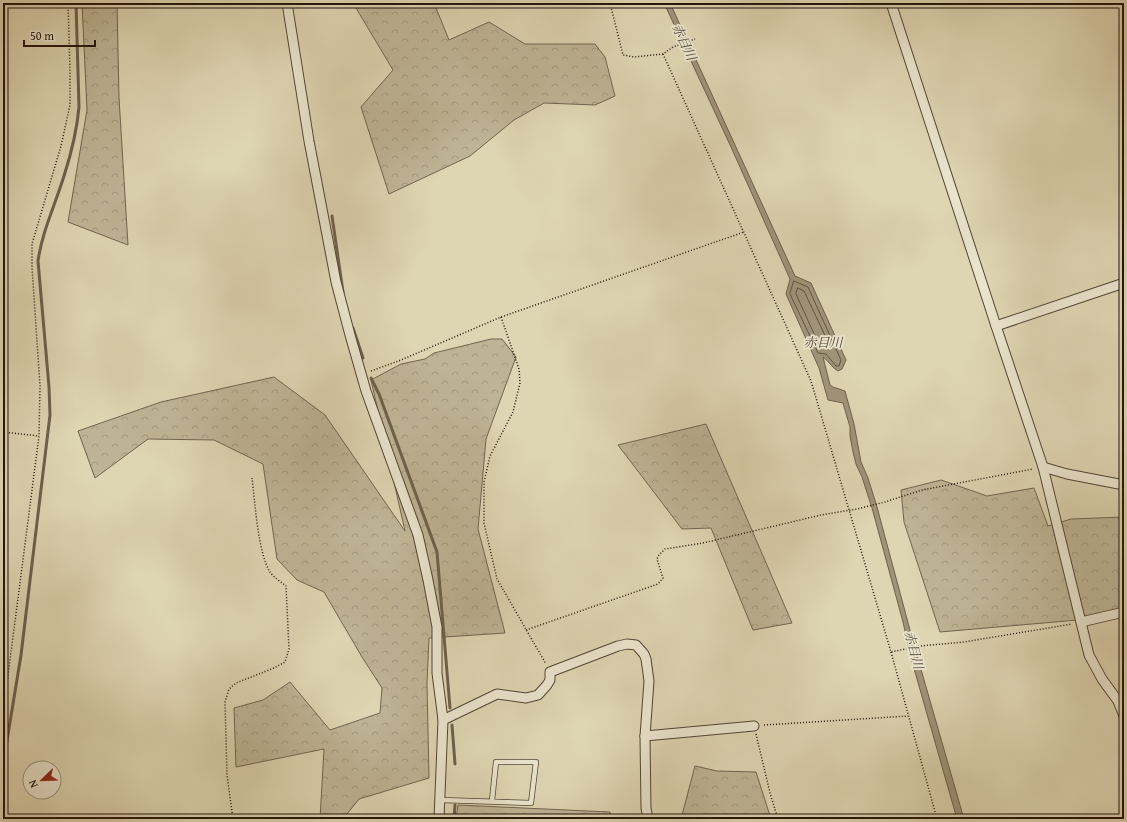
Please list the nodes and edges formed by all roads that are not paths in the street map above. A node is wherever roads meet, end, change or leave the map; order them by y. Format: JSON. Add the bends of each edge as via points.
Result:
{"nodes":[{"id":1,"x":287,"y":3,"type":"edge"},
{"id":2,"x":891,"y":3,"type":"edge"},
{"id":3,"x":1124,"y":283,"type":"edge"},
{"id":4,"x":996,"y":326,"type":"junction"},
{"id":5,"x":1043,"y":467,"type":"junction"},
{"id":6,"x":1124,"y":485,"type":"edge"},
{"id":7,"x":1124,"y":612,"type":"edge"},
{"id":8,"x":1081,"y":622,"type":"junction"},
{"id":9,"x":1124,"y":716,"type":"edge"},
{"id":10,"x":444,"y":720,"type":"junction"},
{"id":11,"x":754,"y":726,"type":"road end"},
{"id":12,"x":645,"y":736,"type":"junction"},
{"id":13,"x":440,"y":800,"type":"junction"},
{"id":14,"x":492,"y":801,"type":"junction"},
{"id":15,"x":439,"y":819,"type":"edge"},
{"id":16,"x":648,"y":819,"type":"edge"}],
"edges":[{"from":1,"to":10,"type":"street","via":[[309,141],[336,282],[362,375],[418,535],[428,580],[437,627],[438,674]]},
{"from":2,"to":4,"type":"street"},
{"from":3,"to":4,"type":"street"},
{"from":4,"to":5,"type":"street"},
{"from":5,"to":6,"type":"street"},
{"from":5,"to":8,"type":"street"},
{"from":7,"to":8,"type":"street"},
{"from":8,"to":9,"type":"street","via":[[1089,655],[1118,701]]},
{"from":10,"to":12,"type":"street","via":[[497,694],[526,698],[538,695],[550,680],[550,672],[627,644],[636,645],[646,659],[649,681]]},
{"from":10,"to":13,"type":"street"},
{"from":11,"to":12,"type":"street"},
{"from":12,"to":16,"type":"street"},
{"from":13,"to":14,"type":"lane"},
{"from":13,"to":15,"type":"street"},
{"from":14,"to":14,"type":"lane","via":[[531,803],[536,762],[496,762]]}]}
